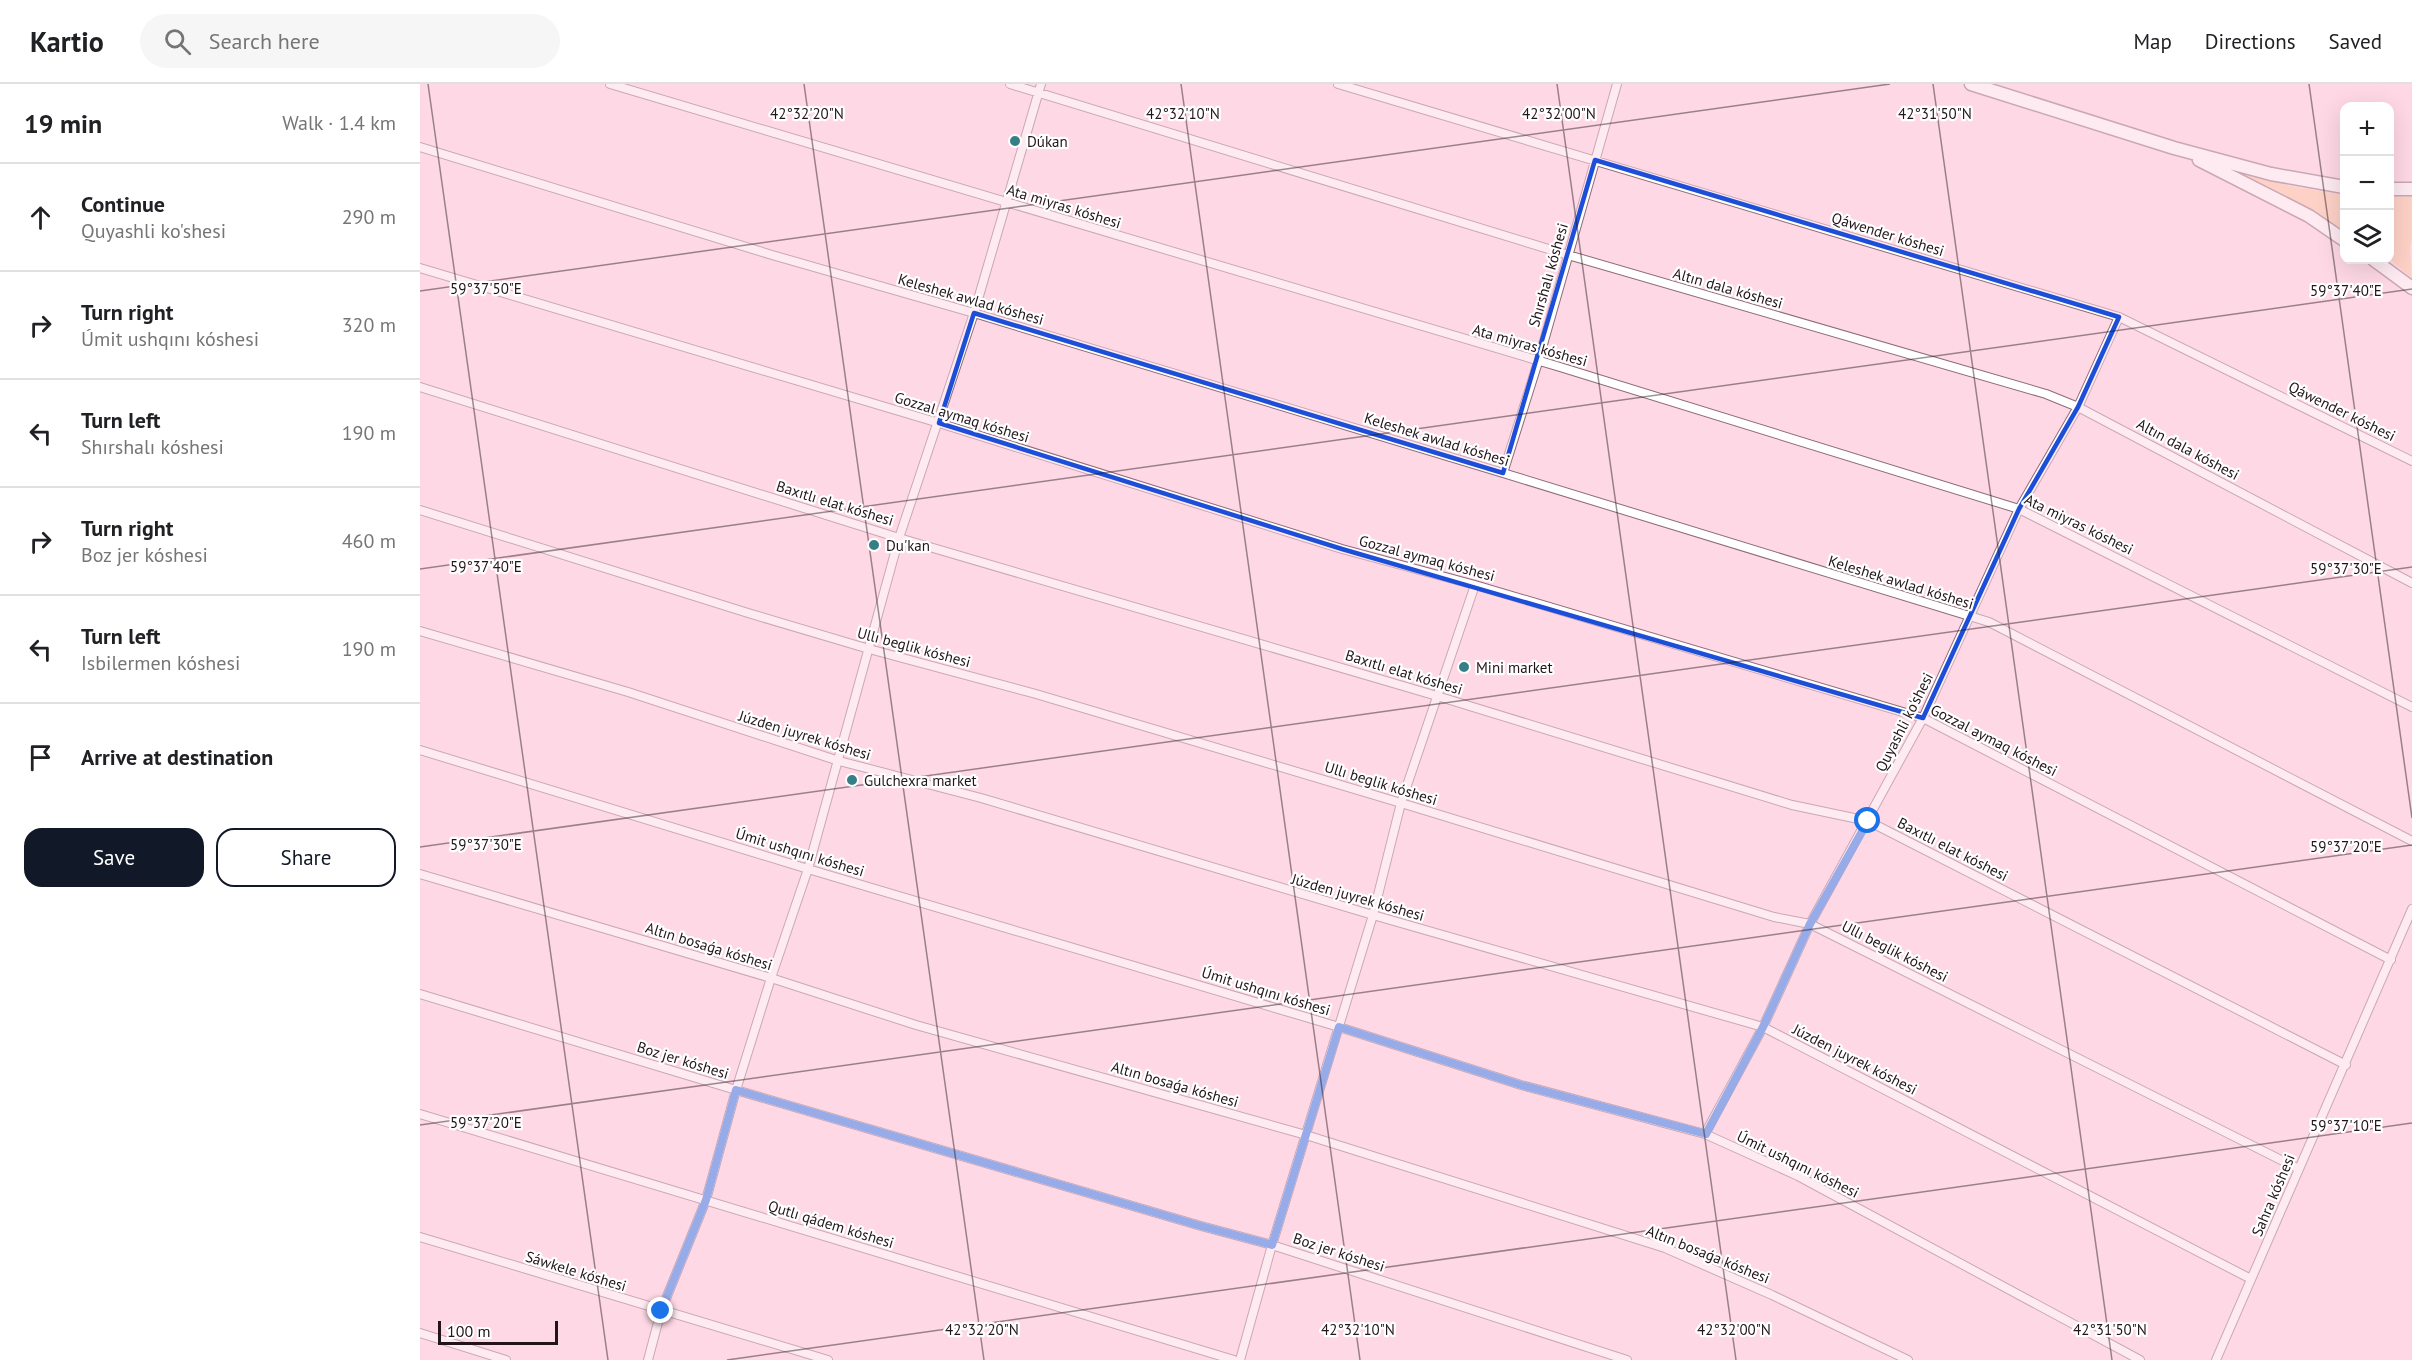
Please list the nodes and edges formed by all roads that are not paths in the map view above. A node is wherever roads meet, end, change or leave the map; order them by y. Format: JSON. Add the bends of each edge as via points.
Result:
{"nodes":[{"id":1,"x":610,"y":84,"type":"edge"},
{"id":2,"x":1010,"y":84,"type":"edge"},
{"id":3,"x":1041,"y":84,"type":"edge"},
{"id":4,"x":1338,"y":84,"type":"edge"},
{"id":5,"x":1617,"y":84,"type":"edge"},
{"id":6,"x":1971,"y":84,"type":"edge"},
{"id":7,"x":1038,"y":93,"type":"junction"},
{"id":8,"x":420,"y":147,"type":"edge"},
{"id":9,"x":2174,"y":148,"type":"junction"},
{"id":10,"x":1595,"y":160,"type":"junction"},
{"id":11,"x":2340,"y":187,"type":"edge"},
{"id":12,"x":2394,"y":189,"type":"edge"},
{"id":13,"x":2412,"y":189,"type":"edge"},
{"id":14,"x":1008,"y":203,"type":"junction"},
{"id":15,"x":2340,"y":237,"type":"edge"},
{"id":16,"x":1568,"y":255,"type":"junction"},
{"id":17,"x":2379,"y":264,"type":"edge"},
{"id":18,"x":420,"y":268,"type":"edge"},
{"id":19,"x":2412,"y":288,"type":"edge"},
{"id":20,"x":974,"y":313,"type":"junction"},
{"id":21,"x":2119,"y":317,"type":"junction"},
{"id":22,"x":1538,"y":362,"type":"junction"},
{"id":23,"x":420,"y":387,"type":"edge"},
{"id":24,"x":2078,"y":406,"type":"junction"},
{"id":25,"x":939,"y":423,"type":"junction"},
{"id":26,"x":2412,"y":461,"type":"edge"},
{"id":27,"x":1503,"y":473,"type":"junction"},
{"id":28,"x":2019,"y":509,"type":"junction"},
{"id":29,"x":420,"y":510,"type":"edge"},
{"id":30,"x":900,"y":538,"type":"junction"},
{"id":31,"x":2412,"y":583,"type":"edge"},
{"id":32,"x":1475,"y":585,"type":"junction"},
{"id":33,"x":1969,"y":617,"type":"junction"},
{"id":34,"x":420,"y":632,"type":"edge"},
{"id":35,"x":869,"y":649,"type":"junction"},
{"id":36,"x":1437,"y":696,"type":"junction"},
{"id":37,"x":2412,"y":708,"type":"edge"},
{"id":38,"x":1923,"y":718,"type":"junction"},
{"id":39,"x":420,"y":750,"type":"edge"},
{"id":40,"x":839,"y":761,"type":"junction"},
{"id":41,"x":1401,"y":803,"type":"junction"},
{"id":42,"x":1868,"y":821,"type":"junction"},
{"id":43,"x":2412,"y":841,"type":"edge"},
{"id":44,"x":808,"y":869,"type":"junction"},
{"id":45,"x":420,"y":874,"type":"edge"},
{"id":46,"x":2412,"y":909,"type":"edge"},
{"id":47,"x":1372,"y":915,"type":"junction"},
{"id":48,"x":1810,"y":924,"type":"junction"},
{"id":49,"x":2391,"y":960,"type":"junction"},
{"id":50,"x":771,"y":978,"type":"junction"},
{"id":51,"x":420,"y":994,"type":"edge"},
{"id":52,"x":1339,"y":1027,"type":"junction"},
{"id":53,"x":1763,"y":1027,"type":"junction"},
{"id":54,"x":2346,"y":1065,"type":"junction"},
{"id":55,"x":736,"y":1090,"type":"junction"},
{"id":56,"x":420,"y":1114,"type":"edge"},
{"id":57,"x":1706,"y":1134,"type":"junction"},
{"id":58,"x":1306,"y":1135,"type":"junction"},
{"id":59,"x":2299,"y":1169,"type":"junction"},
{"id":60,"x":706,"y":1200,"type":"junction"},
{"id":61,"x":420,"y":1238,"type":"edge"},
{"id":62,"x":1272,"y":1245,"type":"junction"},
{"id":63,"x":2252,"y":1278,"type":"junction"},
{"id":64,"x":661,"y":1311,"type":"junction"},
{"id":65,"x":420,"y":1333,"type":"edge"},
{"id":66,"x":506,"y":1360,"type":"edge"},
{"id":67,"x":648,"y":1360,"type":"edge"},
{"id":68,"x":828,"y":1360,"type":"edge"},
{"id":69,"x":1234,"y":1360,"type":"edge"},
{"id":70,"x":1240,"y":1360,"type":"edge"},
{"id":71,"x":1627,"y":1360,"type":"edge"},
{"id":72,"x":1908,"y":1360,"type":"edge"},
{"id":73,"x":2140,"y":1360,"type":"edge"},
{"id":74,"x":2216,"y":1360,"type":"edge"}],
"edges":[{"from":1,"to":14,"type":"street","name":"Ata miyras kóshesi"},
{"from":2,"to":7,"type":"street","name":"Altın dala kóshesi"},
{"from":3,"to":7,"type":"street"},
{"from":4,"to":10,"type":"street","name":"Qáwender kóshesi"},
{"from":5,"to":10,"type":"street","name":"Shırshalı kóshesi"},
{"from":6,"to":9,"type":"main road"},
{"from":7,"to":14,"type":"street"},
{"from":7,"to":16,"type":"street","name":"Altın dala kóshesi"},
{"from":8,"to":20,"type":"street","name":"Keleshek awlad kóshesi"},
{"from":9,"to":11,"type":"main road"},
{"from":9,"to":15,"type":"main road","via":[[2309,216]]},
{"from":10,"to":16,"type":"street","name":"Shırshalı kóshesi"},
{"from":10,"to":21,"type":"street","name":"Qáwender kóshesi"},
{"from":12,"to":13,"type":"main road"},
{"from":14,"to":20,"type":"street"},
{"from":14,"to":22,"type":"street","name":"Ata miyras kóshesi"},
{"from":16,"to":22,"type":"street","name":"Shırshalı kóshesi"},
{"from":16,"to":24,"type":"street","name":"Altın dala kóshesi"},
{"from":17,"to":19,"type":"main road"},
{"from":18,"to":25,"type":"street","name":"Gozzal aymaq kóshesi"},
{"from":20,"to":25,"type":"street"},
{"from":20,"to":27,"type":"street","name":"Keleshek awlad kóshesi"},
{"from":21,"to":24,"type":"street","name":"Quyashli ko'shesi"},
{"from":21,"to":26,"type":"street","name":"Qáwender kóshesi"},
{"from":22,"to":27,"type":"street","name":"Shırshalı kóshesi"},
{"from":22,"to":28,"type":"street","name":"Ata miyras kóshesi"},
{"from":23,"to":30,"type":"street","name":"Baxıtlı elat kóshesi"},
{"from":24,"to":28,"type":"street","name":"Quyashli ko'shesi"},
{"from":24,"to":31,"type":"street","name":"Altın dala kóshesi"},
{"from":25,"to":30,"type":"street"},
{"from":25,"to":32,"type":"street","name":"Gozzal aymaq kóshesi","via":[[1342,549]]},
{"from":27,"to":33,"type":"street","name":"Keleshek awlad kóshesi"},
{"from":28,"to":33,"type":"street","name":"Quyashli ko'shesi"},
{"from":28,"to":37,"type":"street","name":"Ata miyras kóshesi"},
{"from":29,"to":35,"type":"street","name":"Ullı beglik kóshesi"},
{"from":30,"to":35,"type":"street"},
{"from":30,"to":36,"type":"street","name":"Baxıtlı elat kóshesi"},
{"from":32,"to":36,"type":"street"},
{"from":32,"to":38,"type":"street","name":"Gozzal aymaq kóshesi"},
{"from":33,"to":38,"type":"street","name":"Quyashli ko'shesi"},
{"from":33,"to":43,"type":"street","name":"Keleshek awlad kóshesi","via":[[1989,622]]},
{"from":34,"to":40,"type":"street","name":"Júzden juyrek kóshesi","via":[[628,692]]},
{"from":35,"to":40,"type":"street"},
{"from":35,"to":41,"type":"street","name":"Ullı beglik kóshesi","via":[[1036,694]]},
{"from":36,"to":41,"type":"street"},
{"from":36,"to":42,"type":"street","name":"Baxıtlı elat kóshesi","via":[[1792,805]]},
{"from":38,"to":42,"type":"street","name":"Quyashli ko'shesi"},
{"from":38,"to":49,"type":"street","name":"Gozzal aymaq kóshesi"},
{"from":39,"to":44,"type":"street","name":"Úmit ushqını kóshesi"},
{"from":40,"to":44,"type":"street"},
{"from":40,"to":47,"type":"street","name":"Júzden juyrek kóshesi","via":[[981,798]]},
{"from":41,"to":47,"type":"street"},
{"from":41,"to":48,"type":"street","name":"Ullı beglik kóshesi","via":[[1774,917]]},
{"from":42,"to":48,"type":"street","name":"Quyashli ko'shesi"},
{"from":42,"to":54,"type":"street","name":"Baxıtlı elat kóshesi"},
{"from":44,"to":50,"type":"street"},
{"from":44,"to":52,"type":"street","name":"Úmit ushqını kóshesi"},
{"from":45,"to":50,"type":"street","name":"Altın bosaǵa kóshesi"},
{"from":46,"to":49,"type":"street","name":"Sahra kóshesi"},
{"from":47,"to":52,"type":"street"},
{"from":47,"to":53,"type":"street","name":"Júzden juyrek kóshesi"},
{"from":48,"to":53,"type":"street","name":"Quyashli ko'shesi"},
{"from":48,"to":59,"type":"street","name":"Ullı beglik kóshesi"},
{"from":49,"to":54,"type":"street","name":"Sahra kóshesi"},
{"from":50,"to":55,"type":"street"},
{"from":50,"to":58,"type":"street","name":"Altın bosaǵa kóshesi","via":[[916,1025]]},
{"from":51,"to":55,"type":"street","name":"Boz jer kóshesi"},
{"from":52,"to":57,"type":"street","name":"Úmit ushqını kóshesi","via":[[1521,1085]]},
{"from":52,"to":58,"type":"street"},
{"from":53,"to":57,"type":"street","name":"Quyashli ko'shesi"},
{"from":53,"to":63,"type":"street","name":"Júzden juyrek kóshesi"},
{"from":54,"to":59,"type":"street","name":"Sahra kóshesi"},
{"from":55,"to":60,"type":"street"},
{"from":55,"to":62,"type":"street","name":"Boz jer kóshesi"},
{"from":56,"to":60,"type":"street","name":"Qutlı qádem kóshesi"},
{"from":57,"to":73,"type":"street","name":"Úmit ushqını kóshesi","via":[[1798,1176]]},
{"from":58,"to":62,"type":"street"},
{"from":58,"to":72,"type":"street","name":"Altın bosaǵa kóshesi","via":[[1665,1248]]},
{"from":59,"to":63,"type":"street","name":"Sahra kóshesi"},
{"from":60,"to":64,"type":"street"},
{"from":60,"to":69,"type":"street","name":"Qutlı qádem kóshesi"},
{"from":61,"to":64,"type":"street","name":"Sáwkele kóshesi"},
{"from":62,"to":70,"type":"street"},
{"from":62,"to":71,"type":"street","name":"Boz jer kóshesi"},
{"from":63,"to":74,"type":"street","name":"Sahra kóshesi"},
{"from":64,"to":67,"type":"street"},
{"from":64,"to":68,"type":"street","name":"Sáwkele kóshesi"},
{"from":65,"to":66,"type":"street"}]}
